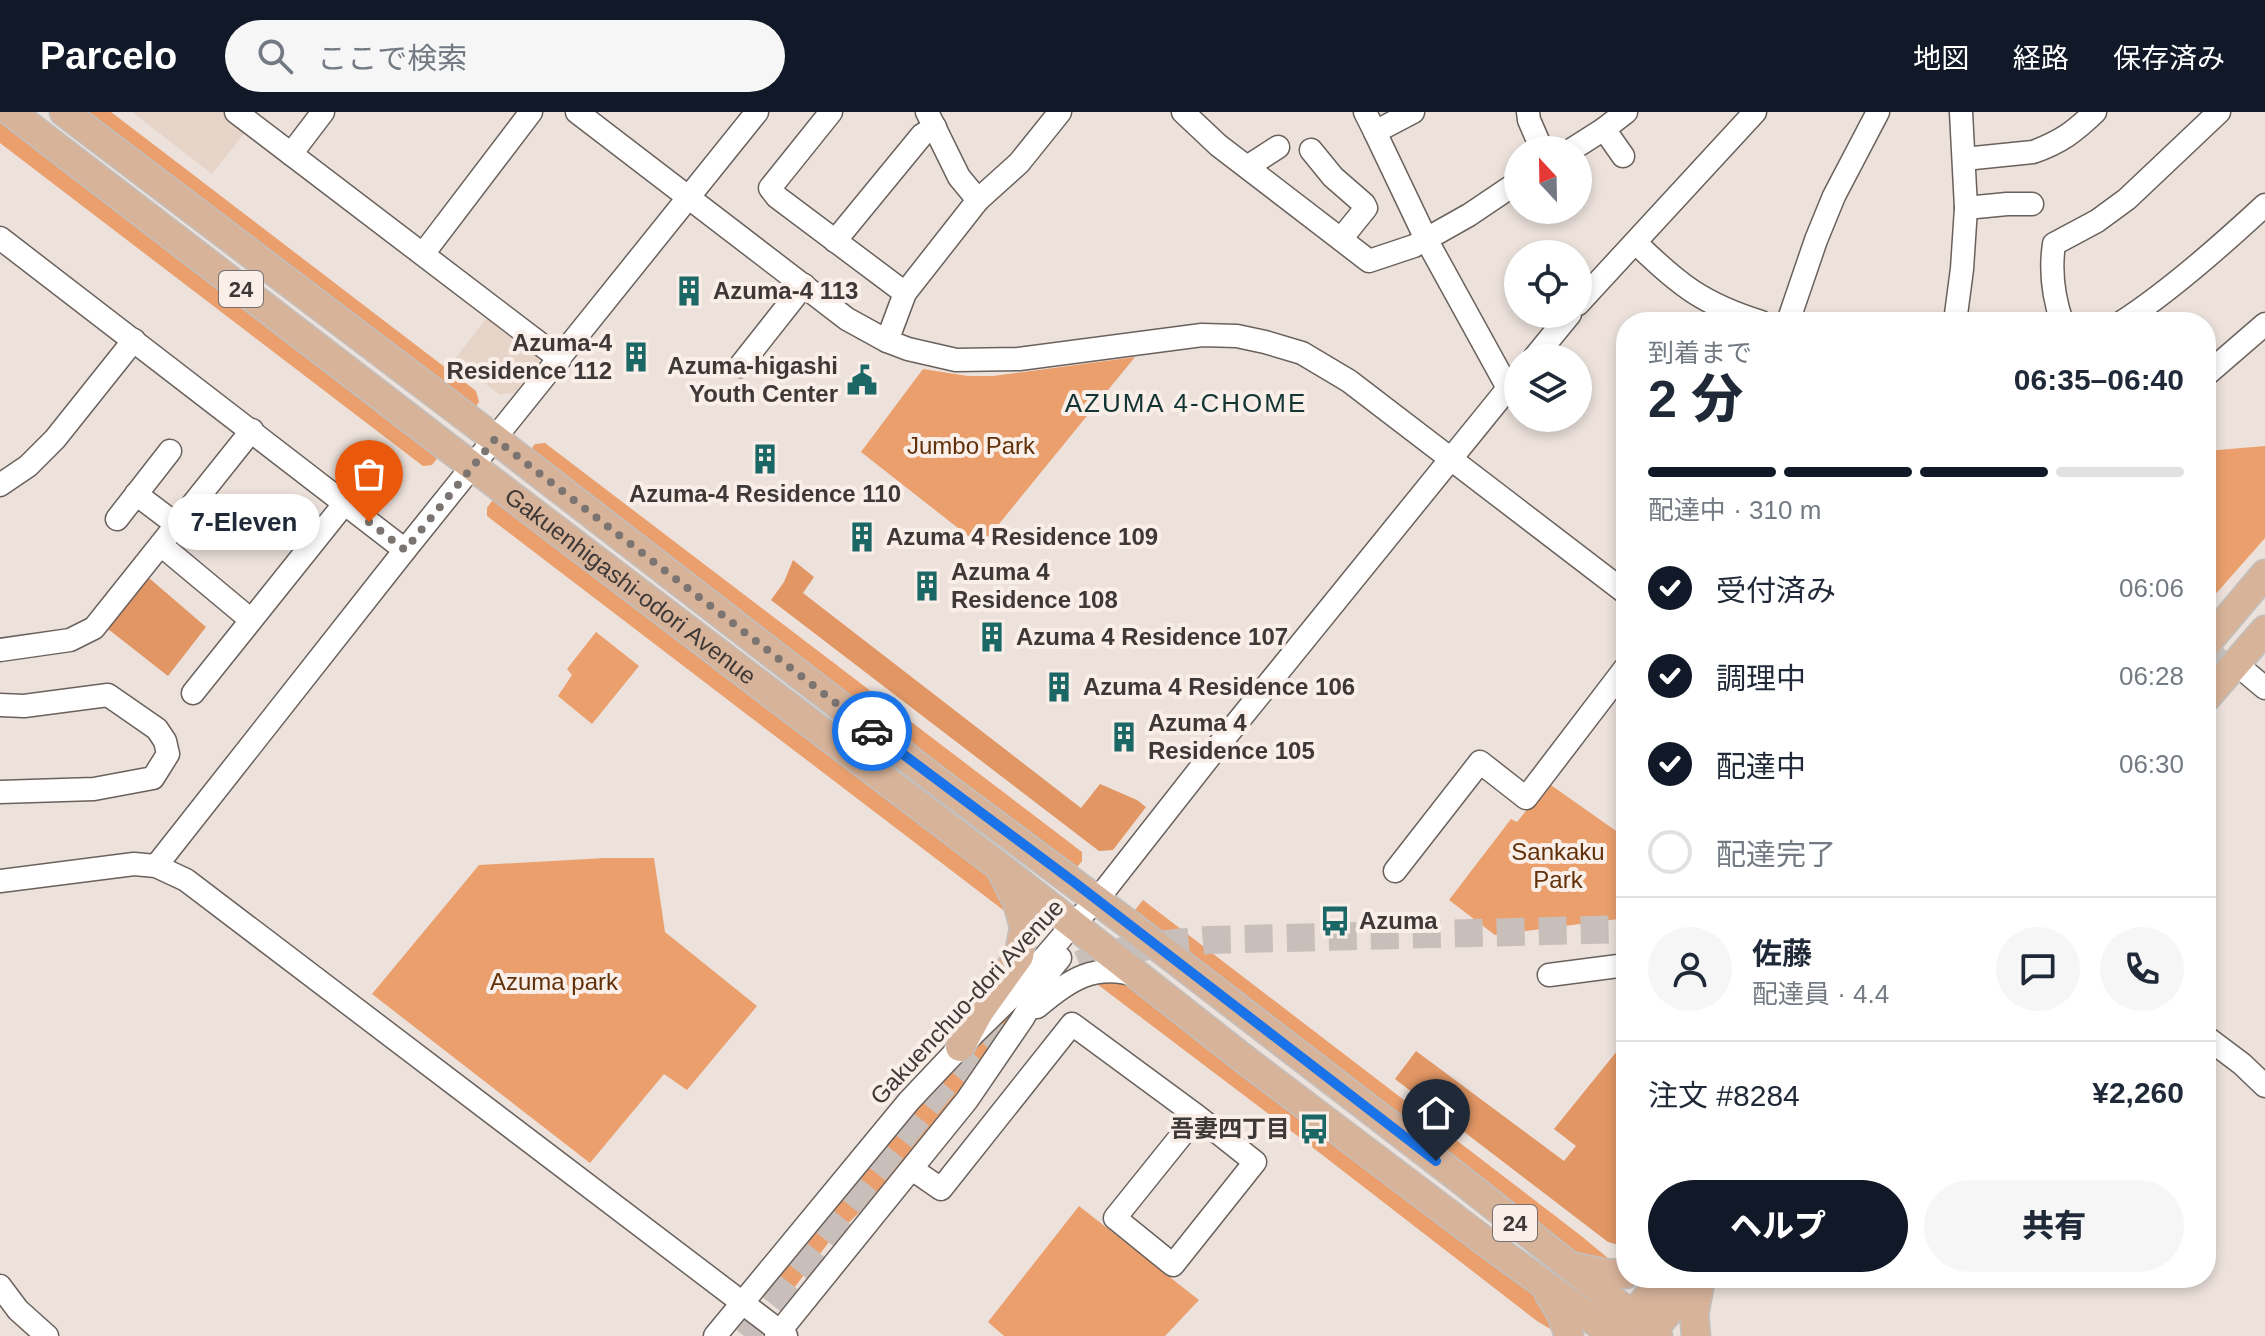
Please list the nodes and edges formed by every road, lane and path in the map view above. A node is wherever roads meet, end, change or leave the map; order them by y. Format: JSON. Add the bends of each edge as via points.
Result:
{"nodes":[{"id":1,"x":11,"y":112,"type":"edge"},
{"id":2,"x":64,"y":112,"type":"edge"},
{"id":3,"x":236,"y":112,"type":"edge"},
{"id":4,"x":323,"y":112,"type":"edge"},
{"id":5,"x":531,"y":112,"type":"edge"},
{"id":6,"x":577,"y":112,"type":"edge"},
{"id":7,"x":757,"y":112,"type":"edge"},
{"id":8,"x":831,"y":112,"type":"edge"},
{"id":9,"x":1060,"y":112,"type":"edge"},
{"id":10,"x":1183,"y":112,"type":"edge"},
{"id":11,"x":1413,"y":112,"type":"edge"},
{"id":12,"x":1528,"y":112,"type":"edge"},
{"id":13,"x":1626,"y":112,"type":"edge"},
{"id":14,"x":1755,"y":112,"type":"edge"},
{"id":15,"x":1878,"y":112,"type":"edge"},
{"id":16,"x":1961,"y":112,"type":"edge"},
{"id":17,"x":2095,"y":112,"type":"edge"},
{"id":18,"x":2219,"y":112,"type":"edge"},
{"id":19,"x":931,"y":119,"type":"edge"},
{"id":20,"x":1370,"y":122,"type":"edge"},
{"id":21,"x":1604,"y":129,"type":"junction"},
{"id":22,"x":1536,"y":136,"type":"edge"},
{"id":23,"x":1592,"y":137,"type":"edge"},
{"id":24,"x":1278,"y":147,"type":"dead end"},
{"id":25,"x":1311,"y":150,"type":"dead end"},
{"id":26,"x":291,"y":154,"type":"junction"},
{"id":27,"x":1623,"y":156,"type":"dead end"},
{"id":28,"x":1964,"y":159,"type":"junction"},
{"id":29,"x":1247,"y":167,"type":"junction"},
{"id":30,"x":1504,"y":191,"type":"edge"},
{"id":31,"x":689,"y":198,"type":"junction"},
{"id":32,"x":978,"y":200,"type":"junction"},
{"id":33,"x":2032,"y":204,"type":"dead end"},
{"id":34,"x":2265,"y":205,"type":"edge"},
{"id":35,"x":1966,"y":208,"type":"junction"},
{"id":36,"x":1341,"y":239,"type":"junction"},
{"id":37,"x":1426,"y":239,"type":"junction"},
{"id":38,"x":835,"y":241,"type":"junction"},
{"id":39,"x":2,"y":242,"type":"edge"},
{"id":40,"x":1636,"y":243,"type":"junction"},
{"id":41,"x":423,"y":254,"type":"junction"},
{"id":42,"x":804,"y":285,"type":"junction"},
{"id":43,"x":1592,"y":289,"type":"edge"},
{"id":44,"x":905,"y":293,"type":"junction"},
{"id":45,"x":1728,"y":312,"type":"edge"},
{"id":46,"x":1791,"y":312,"type":"edge"},
{"id":47,"x":1956,"y":312,"type":"edge"},
{"id":48,"x":2058,"y":312,"type":"edge"},
{"id":49,"x":2136,"y":312,"type":"edge"},
{"id":50,"x":2265,"y":324,"type":"edge"},
{"id":51,"x":1559,"y":328,"type":"edge"},
{"id":52,"x":134,"y":340,"type":"junction"},
{"id":53,"x":887,"y":341,"type":"junction"},
{"id":54,"x":1545,"y":344,"type":"edge"},
{"id":55,"x":560,"y":359,"type":"junction"},
{"id":56,"x":740,"y":366,"type":"dead end"},
{"id":57,"x":2216,"y":366,"type":"edge"},
{"id":58,"x":1504,"y":367,"type":"edge"},
{"id":59,"x":1504,"y":393,"type":"edge"},
{"id":60,"x":252,"y":430,"type":"junction"},
{"id":61,"x":495,"y":439,"type":"junction"},
{"id":62,"x":170,"y":451,"type":"dead end"},
{"id":63,"x":1450,"y":459,"type":"junction"},
{"id":64,"x":472,"y":467,"type":"junction"},
{"id":65,"x":0,"y":485,"type":"edge"},
{"id":66,"x":136,"y":494,"type":"junction"},
{"id":67,"x":345,"y":503,"type":"junction"},
{"id":68,"x":117,"y":519,"type":"dead end"},
{"id":69,"x":177,"y":525,"type":"junction"},
{"id":70,"x":161,"y":545,"type":"junction"},
{"id":71,"x":405,"y":550,"type":"junction"},
{"id":72,"x":2265,"y":574,"type":"edge"},
{"id":73,"x":1616,"y":585,"type":"edge"},
{"id":74,"x":2265,"y":602,"type":"edge"},
{"id":75,"x":251,"y":620,"type":"junction"},
{"id":76,"x":2265,"y":630,"type":"edge"},
{"id":77,"x":2216,"y":646,"type":"edge"},
{"id":78,"x":0,"y":650,"type":"edge"},
{"id":79,"x":2247,"y":673,"type":"dead end"},
{"id":80,"x":1616,"y":680,"type":"edge"},
{"id":81,"x":2216,"y":686,"type":"edge"},
{"id":82,"x":2265,"y":688,"type":"edge"},
{"id":83,"x":193,"y":693,"type":"dead end"},
{"id":84,"x":0,"y":705,"type":"edge"},
{"id":85,"x":0,"y":792,"type":"edge"},
{"id":86,"x":156,"y":866,"type":"junction"},
{"id":87,"x":1000,"y":867,"type":"junction"},
{"id":88,"x":1395,"y":871,"type":"dead end"},
{"id":89,"x":0,"y":881,"type":"edge"},
{"id":90,"x":1097,"y":900,"type":"junction"},
{"id":91,"x":1078,"y":927,"type":"junction"},
{"id":92,"x":1616,"y":966,"type":"edge"},
{"id":93,"x":1549,"y":975,"type":"dead end"},
{"id":94,"x":1140,"y":976,"type":"junction"},
{"id":95,"x":1023,"y":1018,"type":"junction"},
{"id":96,"x":2216,"y":1044,"type":"edge"},
{"id":97,"x":960,"y":1047,"type":"junction"},
{"id":98,"x":2265,"y":1086,"type":"edge"},
{"id":99,"x":1197,"y":1116,"type":"junction"},
{"id":100,"x":912,"y":1169,"type":"junction"},
{"id":101,"x":1570,"y":1266,"type":"junction"},
{"id":102,"x":1616,"y":1273,"type":"edge"},
{"id":103,"x":1542,"y":1282,"type":"junction"},
{"id":104,"x":0,"y":1286,"type":"edge"},
{"id":105,"x":1658,"y":1288,"type":"edge"},
{"id":106,"x":1687,"y":1288,"type":"edge"},
{"id":107,"x":1698,"y":1288,"type":"edge"},
{"id":108,"x":741,"y":1302,"type":"junction"},
{"id":109,"x":1633,"y":1332,"type":"edge"},
{"id":110,"x":781,"y":1334,"type":"edge"},
{"id":111,"x":47,"y":1336,"type":"edge"},
{"id":112,"x":715,"y":1336,"type":"edge"},
{"id":113,"x":1569,"y":1336,"type":"edge"},
{"id":114,"x":1696,"y":1336,"type":"edge"}],
"edges":[{"from":1,"to":64,"type":"main road","name":"Gakuenhigashi-odori Avenue","number":"24"},
{"from":2,"to":61,"type":"main road","name":"Gakuenhigashi-odori Avenue","number":"24"},
{"from":3,"to":26,"type":"street"},
{"from":4,"to":26,"type":"street"},
{"from":5,"to":41,"type":"street"},
{"from":6,"to":31,"type":"street"},
{"from":7,"to":31,"type":"street"},
{"from":8,"to":38,"type":"street","via":[[770,188]]},
{"from":9,"to":32,"type":"street","via":[[1019,163]]},
{"from":10,"to":29,"type":"street"},
{"from":11,"to":20,"type":"street"},
{"from":12,"to":22,"type":"street"},
{"from":13,"to":21,"type":"street"},
{"from":14,"to":40,"type":"street"},
{"from":15,"to":46,"type":"street","via":[[1834,196]]},
{"from":16,"to":28,"type":"street"},
{"from":17,"to":28,"type":"street","via":[[2065,139],[2033,152]]},
{"from":18,"to":48,"type":"street","via":[[2127,199],[2054,244],[2051,267]]},
{"from":19,"to":32,"type":"street","via":[[959,177]]},
{"from":19,"to":38,"type":"street"},
{"from":20,"to":37,"type":"street"},
{"from":21,"to":23,"type":"street"},
{"from":21,"to":27,"type":"street"},
{"from":24,"to":29,"type":"street"},
{"from":25,"to":36,"type":"street","via":[[1366,208]]},
{"from":26,"to":41,"type":"street"},
{"from":28,"to":35,"type":"street"},
{"from":29,"to":36,"type":"street"},
{"from":30,"to":37,"type":"street"},
{"from":31,"to":42,"type":"street"},
{"from":31,"to":55,"type":"street"},
{"from":32,"to":44,"type":"street"},
{"from":33,"to":35,"type":"street"},
{"from":34,"to":49,"type":"street"},
{"from":35,"to":47,"type":"street"},
{"from":36,"to":37,"type":"street","via":[[1369,261]]},
{"from":37,"to":58,"type":"street"},
{"from":38,"to":44,"type":"street"},
{"from":39,"to":52,"type":"street"},
{"from":40,"to":43,"type":"street"},
{"from":40,"to":45,"type":"street","via":[[1683,286]]},
{"from":41,"to":55,"type":"street"},
{"from":42,"to":53,"type":"street","via":[[847,319]]},
{"from":42,"to":56,"type":"street"},
{"from":44,"to":53,"type":"street"},
{"from":50,"to":57,"type":"street"},
{"from":51,"to":54,"type":"street"},
{"from":52,"to":60,"type":"street"},
{"from":52,"to":65,"type":"street","via":[[55,439]]},
{"from":53,"to":63,"type":"street","via":[[941,357],[980,361],[1202,335],[1237,336],[1302,353],[1327,366]]},
{"from":55,"to":61,"type":"street"},
{"from":59,"to":63,"type":"street","name":"Gakuenchuo-dori Avenue"},
{"from":60,"to":67,"type":"street"},
{"from":60,"to":69,"type":"street"},
{"from":61,"to":64,"type":"street"},
{"from":61,"to":90,"type":"main road","name":"Gakuenhigashi-odori Avenue","number":"24"},
{"from":62,"to":66,"type":"street"},
{"from":63,"to":73,"type":"street"},
{"from":63,"to":90,"type":"street","name":"Gakuenchuo-dori Avenue"},
{"from":64,"to":71,"type":"street"},
{"from":64,"to":87,"type":"main road","name":"Gakuenhigashi-odori Avenue","number":"24"},
{"from":66,"to":68,"type":"street"},
{"from":66,"to":69,"type":"street"},
{"from":67,"to":71,"type":"street"},
{"from":67,"to":75,"type":"street"},
{"from":69,"to":70,"type":"street"},
{"from":70,"to":75,"type":"street"},
{"from":70,"to":78,"type":"street","via":[[86,633]]},
{"from":71,"to":86,"type":"street"},
{"from":72,"to":77,"type":"main road"},
{"from":74,"to":77,"type":"main road"},
{"from":75,"to":83,"type":"street"},
{"from":76,"to":81,"type":"main road"},
{"from":79,"to":82,"type":"street"},
{"from":80,"to":88,"type":"street","via":[[1526,798],[1480,762]]},
{"from":84,"to":85,"type":"street","via":[[108,695],[157,729],[168,754],[153,778],[94,789]]},
{"from":86,"to":89,"type":"street","via":[[134,864]]},
{"from":86,"to":108,"type":"street","via":[[196,887]]},
{"from":87,"to":91,"type":"main road","name":"Gakuenhigashi-odori Avenue","number":"24"},
{"from":87,"to":97,"type":"main road","via":[[1024,927],[1019,956]]},
{"from":90,"to":91,"type":"street","name":"Gakuenchuo-dori Avenue"},
{"from":90,"to":101,"type":"main road","name":"Gakuenhigashi-odori Avenue","number":"24"},
{"from":91,"to":94,"type":"main road","name":"Gakuenhigashi-odori Avenue","number":"24"},
{"from":91,"to":95,"type":"street","name":"Gakuenchuo-dori Avenue"},
{"from":91,"to":97,"type":"street","name":"Gakuenchuo-dori Avenue"},
{"from":92,"to":93,"type":"street"},
{"from":94,"to":95,"type":"street","via":[[1121,970],[1088,973],[1065,984]]},
{"from":94,"to":103,"type":"main road","name":"Gakuenhigashi-odori Avenue","number":"24"},
{"from":95,"to":100,"type":"street","name":"Gakuenchuo-dori Avenue"},
{"from":96,"to":98,"type":"street"},
{"from":97,"to":108,"type":"street","name":"Gakuenchuo-dori Avenue"},
{"from":99,"to":99,"type":"street","via":[[1255,1162],[1173,1265],[1115,1218]]},
{"from":99,"to":100,"type":"street","via":[[1072,1024],[941,1189]]},
{"from":100,"to":110,"type":"street","name":"Gakuenchuo-dori Avenue"},
{"from":101,"to":102,"type":"main road"},
{"from":101,"to":109,"type":"main road","number":"24"},
{"from":103,"to":109,"type":"main road","number":"24"},
{"from":103,"to":113,"type":"main road"},
{"from":104,"to":111,"type":"street"},
{"from":105,"to":109,"type":"main road"},
{"from":106,"to":109,"type":"main road"},
{"from":107,"to":114,"type":"main road"},
{"from":108,"to":110,"type":"street"},
{"from":108,"to":112,"type":"street","name":"Gakuenchuo-dori Avenue"}]}
